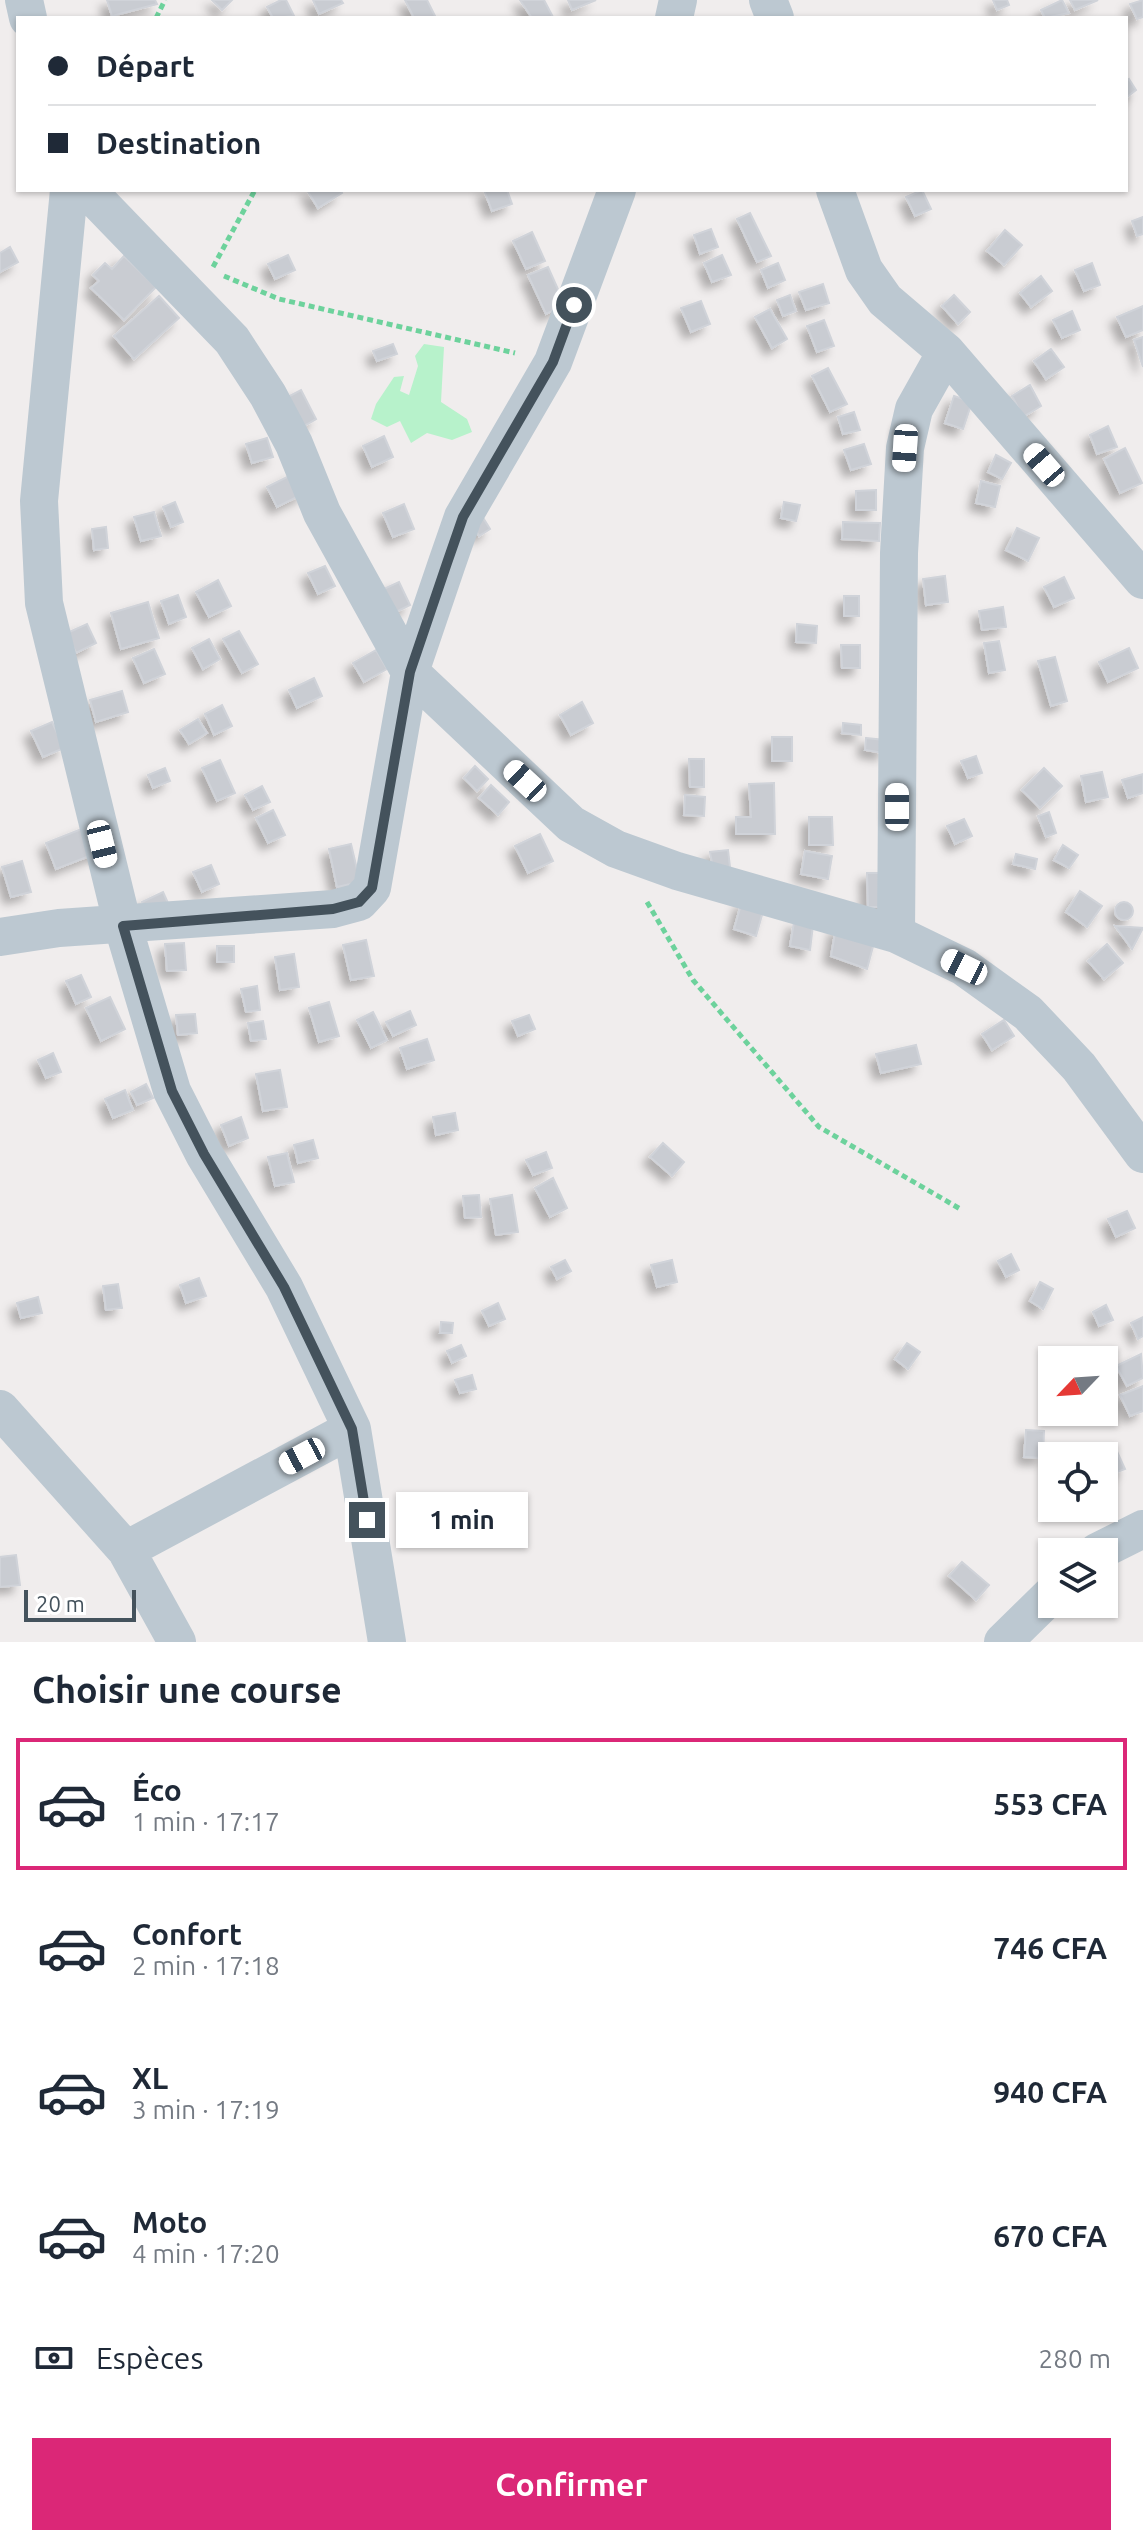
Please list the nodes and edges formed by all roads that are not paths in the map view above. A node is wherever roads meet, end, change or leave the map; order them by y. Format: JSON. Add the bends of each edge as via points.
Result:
{"nodes":[{"id":1,"x":69,"y":192,"type":"edge"},
{"id":2,"x":89,"y":192,"type":"edge"},
{"id":3,"x":616,"y":192,"type":"edge"},
{"id":4,"x":836,"y":192,"type":"edge"},
{"id":5,"x":946,"y":352,"type":"junction"},
{"id":6,"x":1143,"y":580,"type":"edge"},
{"id":7,"x":410,"y":672,"type":"junction"},
{"id":8,"x":123,"y":926,"type":"junction"},
{"id":9,"x":896,"y":934,"type":"junction"},
{"id":10,"x":0,"y":937,"type":"edge"},
{"id":11,"x":1143,"y":1154,"type":"edge"},
{"id":12,"x":0,"y":1409,"type":"edge"},
{"id":13,"x":352,"y":1429,"type":"junction"},
{"id":14,"x":1143,"y":1529,"type":"edge"},
{"id":15,"x":1118,"y":1542,"type":"edge"},
{"id":16,"x":126,"y":1550,"type":"junction"},
{"id":17,"x":1038,"y":1608,"type":"edge"},
{"id":18,"x":177,"y":1642,"type":"edge"},
{"id":19,"x":387,"y":1642,"type":"edge"},
{"id":20,"x":1003,"y":1642,"type":"edge"}],
"edges":[{"from":1,"to":8,"type":"street","via":[[39,501],[44,603]]},
{"from":2,"to":7,"type":"street","via":[[239,351],[288,432],[322,513]]},
{"from":3,"to":7,"type":"street","via":[[553,362],[463,517]]},
{"from":4,"to":5,"type":"street","via":[[864,270],[885,300]]},
{"from":5,"to":6,"type":"street"},
{"from":5,"to":9,"type":"street","via":[[914,409],[905,448],[899,553]]},
{"from":7,"to":8,"type":"street","via":[[377,867],[372,888],[359,902],[333,909]]},
{"from":7,"to":9,"type":"street","via":[[571,824],[616,849]]},
{"from":8,"to":10,"type":"street"},
{"from":8,"to":13,"type":"street","via":[[172,1091],[284,1287]]},
{"from":9,"to":11,"type":"street","via":[[964,967],[1028,1013],[1079,1067]]},
{"from":12,"to":16,"type":"street"},
{"from":13,"to":16,"type":"street"},
{"from":13,"to":19,"type":"street"},
{"from":14,"to":15,"type":"street"},
{"from":16,"to":18,"type":"street"},
{"from":17,"to":20,"type":"street"}]}
